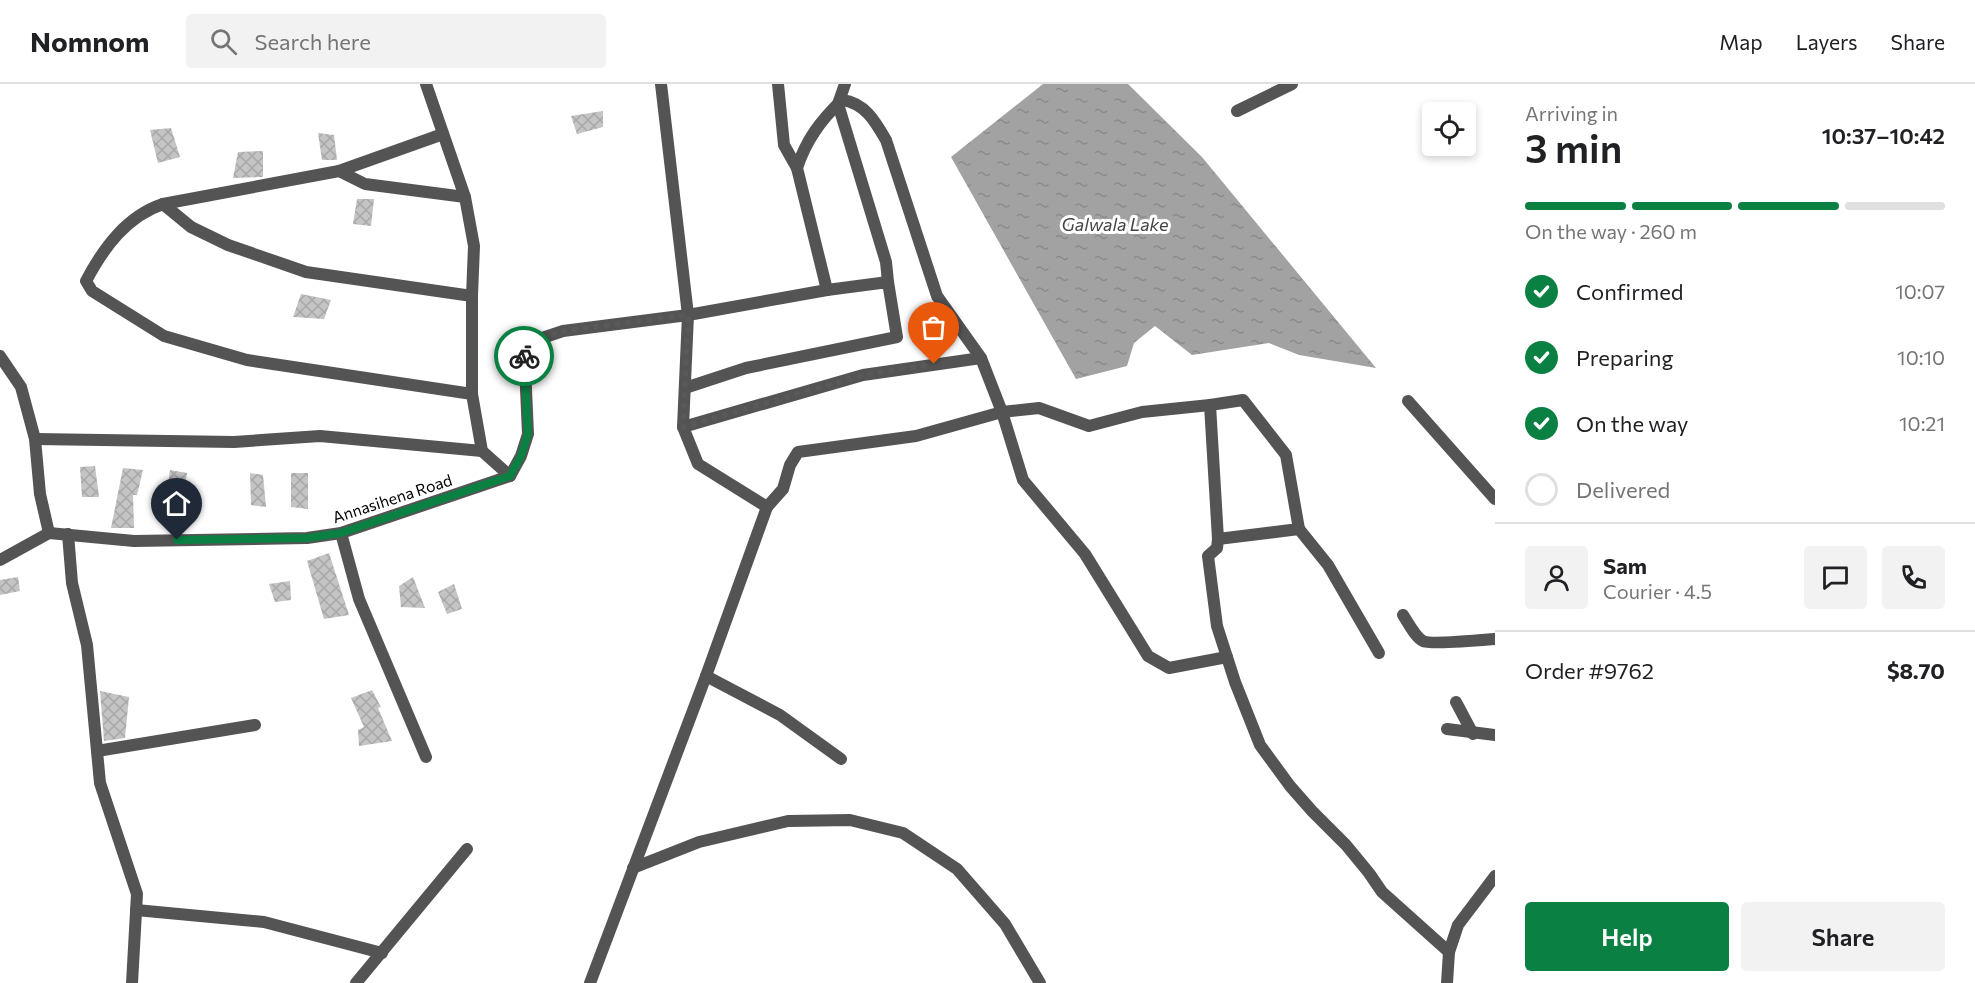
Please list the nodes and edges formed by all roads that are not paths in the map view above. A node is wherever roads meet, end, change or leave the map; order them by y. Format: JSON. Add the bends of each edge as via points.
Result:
{"nodes":[{"id":1,"x":426,"y":84,"type":"edge"},
{"id":2,"x":661,"y":84,"type":"edge"},
{"id":3,"x":778,"y":84,"type":"edge"},
{"id":4,"x":845,"y":84,"type":"edge"},
{"id":5,"x":1292,"y":84,"type":"edge"},
{"id":6,"x":838,"y":104,"type":"junction"},
{"id":7,"x":1238,"y":111,"type":"dead end"},
{"id":8,"x":443,"y":134,"type":"junction"},
{"id":9,"x":797,"y":168,"type":"junction"},
{"id":10,"x":339,"y":171,"type":"junction"},
{"id":11,"x":465,"y":197,"type":"junction"},
{"id":12,"x":164,"y":204,"type":"junction"},
{"id":13,"x":888,"y":282,"type":"junction"},
{"id":14,"x":827,"y":290,"type":"junction"},
{"id":15,"x":472,"y":296,"type":"junction"},
{"id":16,"x":688,"y":315,"type":"junction"},
{"id":17,"x":0,"y":356,"type":"edge"},
{"id":18,"x":981,"y":358,"type":"junction"},
{"id":19,"x":685,"y":388,"type":"junction"},
{"id":20,"x":472,"y":394,"type":"junction"},
{"id":21,"x":1408,"y":401,"type":"dead end"},
{"id":22,"x":1210,"y":405,"type":"junction"},
{"id":23,"x":1002,"y":412,"type":"junction"},
{"id":24,"x":683,"y":427,"type":"junction"},
{"id":25,"x":35,"y":439,"type":"junction"},
{"id":26,"x":482,"y":452,"type":"junction"},
{"id":27,"x":510,"y":476,"type":"junction"},
{"id":28,"x":1495,"y":499,"type":"edge"},
{"id":29,"x":767,"y":507,"type":"junction"},
{"id":30,"x":1299,"y":529,"type":"junction"},
{"id":31,"x":49,"y":533,"type":"junction"},
{"id":32,"x":341,"y":533,"type":"junction"},
{"id":33,"x":68,"y":534,"type":"junction"},
{"id":34,"x":1218,"y":539,"type":"junction"},
{"id":35,"x":0,"y":560,"type":"edge"},
{"id":36,"x":1402,"y":615,"type":"dead end"},
{"id":37,"x":1495,"y":639,"type":"edge"},
{"id":38,"x":1378,"y":653,"type":"dead end"},
{"id":39,"x":1227,"y":657,"type":"junction"},
{"id":40,"x":706,"y":676,"type":"junction"},
{"id":41,"x":1456,"y":702,"type":"dead end"},
{"id":42,"x":255,"y":725,"type":"dead end"},
{"id":43,"x":1447,"y":729,"type":"dead end"},
{"id":44,"x":1473,"y":734,"type":"junction"},
{"id":45,"x":1495,"y":735,"type":"edge"},
{"id":46,"x":97,"y":752,"type":"junction"},
{"id":47,"x":426,"y":757,"type":"dead end"},
{"id":48,"x":841,"y":759,"type":"dead end"},
{"id":49,"x":467,"y":849,"type":"dead end"},
{"id":50,"x":633,"y":868,"type":"junction"},
{"id":51,"x":1495,"y":876,"type":"edge"},
{"id":52,"x":136,"y":910,"type":"junction"},
{"id":53,"x":382,"y":952,"type":"junction"},
{"id":54,"x":1449,"y":952,"type":"junction"},
{"id":55,"x":132,"y":983,"type":"edge"},
{"id":56,"x":356,"y":983,"type":"edge"},
{"id":57,"x":590,"y":983,"type":"edge"},
{"id":58,"x":1040,"y":983,"type":"edge"},
{"id":59,"x":1447,"y":983,"type":"edge"}],
"edges":[{"from":1,"to":8,"type":"street"},
{"from":2,"to":16,"type":"street"},
{"from":3,"to":9,"type":"street","via":[[784,145]]},
{"from":4,"to":6,"type":"street"},
{"from":5,"to":7,"type":"street"},
{"from":6,"to":9,"type":"street","via":[[822,119]]},
{"from":6,"to":13,"type":"street","via":[[886,262]]},
{"from":6,"to":18,"type":"street","via":[[842,100],[854,101],[872,117],[886,140],[937,296]]},
{"from":8,"to":10,"type":"street"},
{"from":8,"to":11,"type":"street"},
{"from":9,"to":14,"type":"street"},
{"from":10,"to":11,"type":"street","via":[[365,184]]},
{"from":10,"to":12,"type":"street"},
{"from":11,"to":15,"type":"street","via":[[474,246]]},
{"from":12,"to":15,"type":"street","via":[[191,227],[228,245],[306,272]]},
{"from":12,"to":20,"type":"street","via":[[123,227],[86,281],[92,291],[164,336],[248,360]]},
{"from":13,"to":14,"type":"street"},
{"from":13,"to":19,"type":"street","via":[[897,337],[746,368]]},
{"from":14,"to":16,"type":"street"},
{"from":15,"to":20,"type":"street"},
{"from":16,"to":19,"type":"street"},
{"from":16,"to":27,"type":"street","via":[[563,331],[524,344],[528,434]]},
{"from":17,"to":25,"type":"street","via":[[21,387]]},
{"from":18,"to":23,"type":"street"},
{"from":18,"to":24,"type":"street","via":[[863,375]]},
{"from":19,"to":24,"type":"street"},
{"from":20,"to":26,"type":"street"},
{"from":21,"to":28,"type":"street"},
{"from":22,"to":23,"type":"street","via":[[1142,412],[1089,426],[1040,408]]},
{"from":22,"to":30,"type":"street","via":[[1243,400],[1286,455]]},
{"from":22,"to":34,"type":"street"},
{"from":23,"to":29,"type":"street","via":[[916,436],[798,452],[783,489]]},
{"from":23,"to":39,"type":"street","via":[[1023,480],[1085,554],[1148,656],[1169,668]]},
{"from":24,"to":29,"type":"street","via":[[698,464]]},
{"from":25,"to":26,"type":"street","via":[[234,442],[320,436]]},
{"from":25,"to":31,"type":"street","via":[[40,494]]},
{"from":26,"to":27,"type":"street"},
{"from":27,"to":32,"type":"street","name":"Annasihena Road"},
{"from":29,"to":40,"type":"street"},
{"from":30,"to":34,"type":"street"},
{"from":30,"to":38,"type":"street","via":[[1328,566]]},
{"from":31,"to":33,"type":"street","name":"Annasihena Road"},
{"from":31,"to":35,"type":"street"},
{"from":32,"to":33,"type":"street","name":"Annasihena Road","via":[[307,538],[134,541]]},
{"from":32,"to":47,"type":"street","via":[[359,599]]},
{"from":33,"to":46,"type":"street","via":[[72,583],[87,645]]},
{"from":34,"to":39,"type":"street","via":[[1217,548],[1208,556],[1217,626]]},
{"from":36,"to":37,"type":"street","via":[[1422,641],[1433,644]]},
{"from":39,"to":54,"type":"street","via":[[1260,745],[1290,786],[1346,845],[1382,892]]},
{"from":40,"to":48,"type":"street","via":[[780,715]]},
{"from":40,"to":50,"type":"street"},
{"from":41,"to":44,"type":"street"},
{"from":42,"to":46,"type":"street"},
{"from":43,"to":44,"type":"street"},
{"from":44,"to":45,"type":"street"},
{"from":46,"to":52,"type":"street","via":[[100,783],[136,894]]},
{"from":49,"to":53,"type":"street"},
{"from":50,"to":57,"type":"street"},
{"from":50,"to":58,"type":"street","via":[[699,842],[788,821],[850,820],[903,833],[957,869],[1005,924]]},
{"from":51,"to":54,"type":"street","via":[[1458,925]]},
{"from":52,"to":53,"type":"street","via":[[264,922]]},
{"from":52,"to":55,"type":"street"},
{"from":53,"to":56,"type":"street"},
{"from":54,"to":59,"type":"street"}]}
